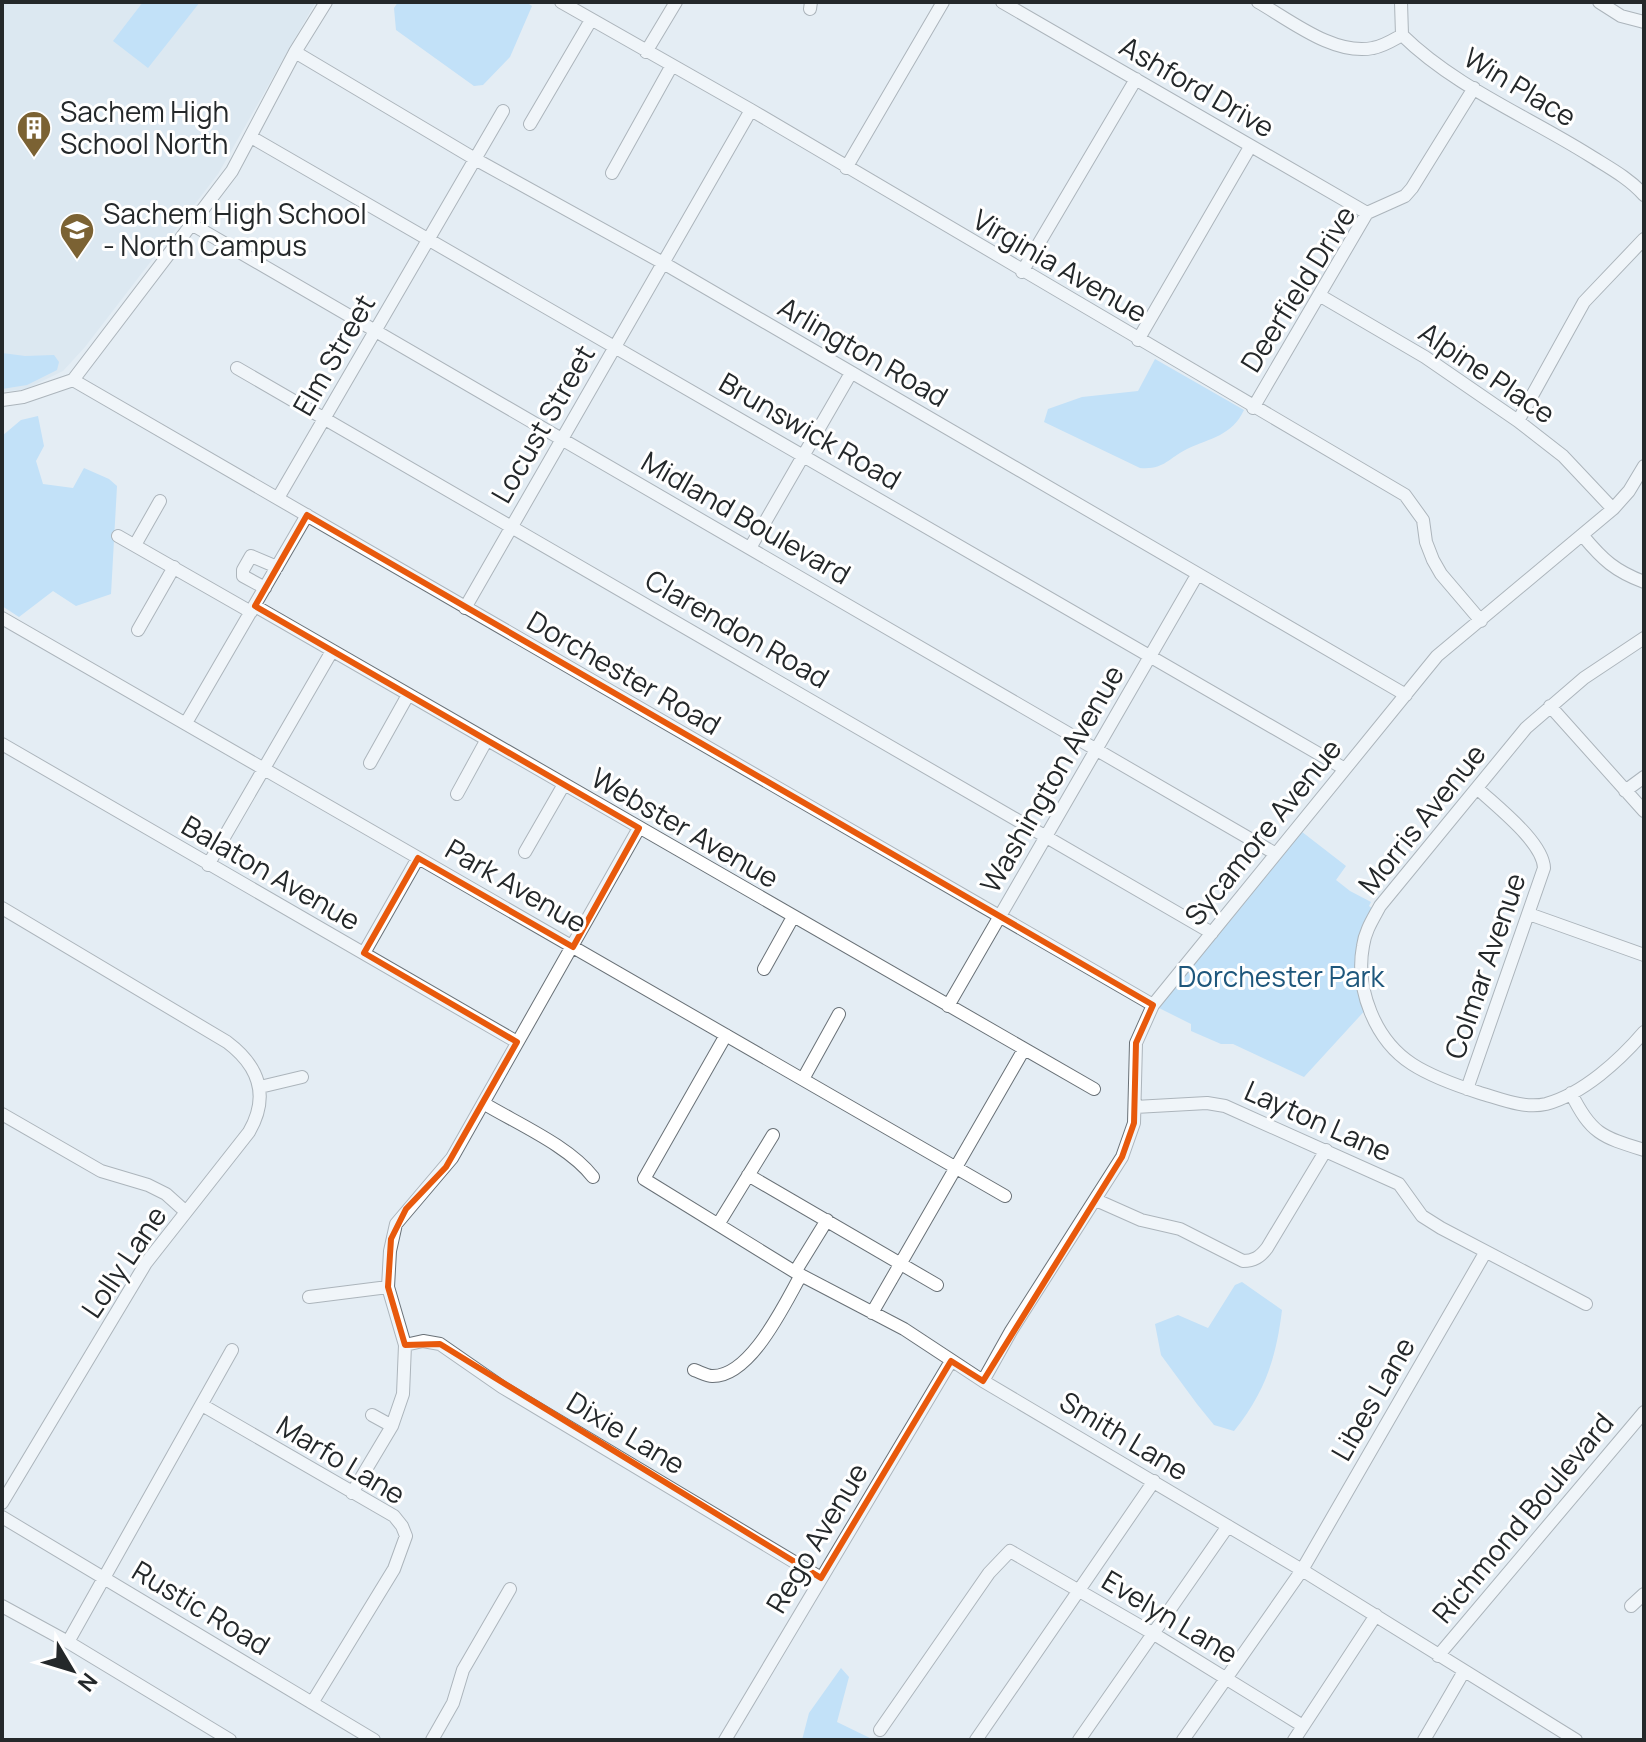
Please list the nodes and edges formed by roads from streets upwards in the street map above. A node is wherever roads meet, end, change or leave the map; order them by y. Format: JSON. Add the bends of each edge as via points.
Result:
{"nodes":[{"id":1,"x":326,"y":2,"type":"edge"},
{"id":2,"x":561,"y":2,"type":"edge"},
{"id":3,"x":676,"y":2,"type":"edge"},
{"id":4,"x":943,"y":2,"type":"edge"},
{"id":5,"x":1002,"y":2,"type":"edge"},
{"id":6,"x":1258,"y":2,"type":"edge"},
{"id":7,"x":1401,"y":2,"type":"edge"},
{"id":8,"x":1599,"y":2,"type":"edge"},
{"id":9,"x":591,"y":20,"type":"junction"},
{"id":10,"x":1644,"y":22,"type":"edge"},
{"id":11,"x":1402,"y":35,"type":"junction"},
{"id":12,"x":295,"y":52,"type":"junction"},
{"id":13,"x":646,"y":52,"type":"junction"},
{"id":14,"x":671,"y":67,"type":"junction"},
{"id":15,"x":1136,"y":79,"type":"junction"},
{"id":16,"x":1474,"y":88,"type":"junction"},
{"id":17,"x":751,"y":110,"type":"junction"},
{"id":18,"x":503,"y":111,"type":"dead end"},
{"id":19,"x":530,"y":124,"type":"dead end"},
{"id":20,"x":251,"y":137,"type":"junction"},
{"id":21,"x":1250,"y":147,"type":"junction"},
{"id":22,"x":475,"y":159,"type":"junction"},
{"id":23,"x":846,"y":168,"type":"junction"},
{"id":24,"x":612,"y":173,"type":"dead end"},
{"id":25,"x":1644,"y":195,"type":"edge"},
{"id":26,"x":1367,"y":213,"type":"junction"},
{"id":27,"x":193,"y":225,"type":"junction"},
{"id":28,"x":429,"y":239,"type":"junction"},
{"id":29,"x":1644,"y":239,"type":"edge"},
{"id":30,"x":665,"y":264,"type":"junction"},
{"id":31,"x":1022,"y":272,"type":"junction"},
{"id":32,"x":1319,"y":295,"type":"junction"},
{"id":33,"x":376,"y":332,"type":"junction"},
{"id":34,"x":1138,"y":340,"type":"junction"},
{"id":35,"x":615,"y":346,"type":"junction"},
{"id":36,"x":237,"y":368,"type":"dead end"},
{"id":37,"x":851,"y":373,"type":"junction"},
{"id":38,"x":73,"y":380,"type":"junction"},
{"id":39,"x":2,"y":400,"type":"edge"},
{"id":40,"x":1253,"y":408,"type":"junction"},
{"id":41,"x":326,"y":418,"type":"junction"},
{"id":42,"x":1518,"y":421,"type":"junction"},
{"id":43,"x":561,"y":440,"type":"junction"},
{"id":44,"x":803,"y":455,"type":"junction"},
{"id":45,"x":1644,"y":466,"type":"edge"},
{"id":46,"x":278,"y":498,"type":"junction"},
{"id":47,"x":160,"y":501,"type":"dead end"},
{"id":48,"x":1613,"y":509,"type":"junction"},
{"id":49,"x":307,"y":515,"type":"junction"},
{"id":50,"x":513,"y":525,"type":"junction"},
{"id":51,"x":118,"y":536,"type":"dead end"},
{"id":52,"x":1583,"y":536,"type":"junction"},
{"id":53,"x":135,"y":545,"type":"junction"},
{"id":54,"x":750,"y":548,"type":"junction"},
{"id":55,"x":174,"y":567,"type":"junction"},
{"id":56,"x":277,"y":567,"type":"junction"},
{"id":57,"x":1197,"y":575,"type":"junction"},
{"id":58,"x":1644,"y":582,"type":"edge"},
{"id":59,"x":265,"y":588,"type":"junction"},
{"id":60,"x":465,"y":608,"type":"junction"},
{"id":61,"x":253,"y":609,"type":"junction"},
{"id":62,"x":2,"y":618,"type":"edge"},
{"id":63,"x":1481,"y":621,"type":"junction"},
{"id":64,"x":138,"y":630,"type":"dead end"},
{"id":65,"x":1644,"y":638,"type":"edge"},
{"id":66,"x":332,"y":651,"type":"junction"},
{"id":67,"x":1150,"y":657,"type":"junction"},
{"id":68,"x":408,"y":695,"type":"junction"},
{"id":69,"x":1406,"y":695,"type":"junction"},
{"id":70,"x":1550,"y":706,"type":"junction"},
{"id":71,"x":186,"y":723,"type":"junction"},
{"id":72,"x":486,"y":741,"type":"junction"},
{"id":73,"x":2,"y":745,"type":"edge"},
{"id":74,"x":1097,"y":749,"type":"junction"},
{"id":75,"x":370,"y":763,"type":"dead end"},
{"id":76,"x":265,"y":767,"type":"junction"},
{"id":77,"x":1345,"y":769,"type":"junction"},
{"id":78,"x":1644,"y":777,"type":"edge"},
{"id":79,"x":563,"y":786,"type":"junction"},
{"id":80,"x":1478,"y":789,"type":"junction"},
{"id":81,"x":1625,"y":791,"type":"junction"},
{"id":82,"x":457,"y":794,"type":"dead end"},
{"id":83,"x":1644,"y":811,"type":"edge"},
{"id":84,"x":639,"y":828,"type":"junction"},
{"id":85,"x":1046,"y":836,"type":"junction"},
{"id":86,"x":525,"y":852,"type":"dead end"},
{"id":87,"x":1276,"y":854,"type":"junction"},
{"id":88,"x":418,"y":858,"type":"junction"},
{"id":89,"x":208,"y":865,"type":"junction"},
{"id":90,"x":2,"y":908,"type":"edge"},
{"id":91,"x":1529,"y":914,"type":"junction"},
{"id":92,"x":793,"y":917,"type":"junction"},
{"id":93,"x":999,"y":918,"type":"junction"},
{"id":94,"x":1212,"y":933,"type":"junction"},
{"id":95,"x":573,"y":947,"type":"junction"},
{"id":96,"x":364,"y":953,"type":"junction"},
{"id":97,"x":1644,"y":955,"type":"edge"},
{"id":98,"x":870,"y":963,"type":"junction"},
{"id":99,"x":764,"y":969,"type":"dead end"},
{"id":100,"x":863,"y":976,"type":"dead end"},
{"id":101,"x":1153,"y":1005,"type":"junction"},
{"id":102,"x":948,"y":1006,"type":"junction"},
{"id":103,"x":839,"y":1014,"type":"dead end"},
{"id":104,"x":1644,"y":1032,"type":"edge"},
{"id":105,"x":726,"y":1035,"type":"junction"},
{"id":106,"x":517,"y":1042,"type":"junction"},
{"id":107,"x":1023,"y":1051,"type":"junction"},
{"id":108,"x":302,"y":1077,"type":"dead end"},
{"id":109,"x":803,"y":1079,"type":"junction"},
{"id":110,"x":260,"y":1087,"type":"junction"},
{"id":111,"x":1094,"y":1089,"type":"dead end"},
{"id":112,"x":1467,"y":1089,"type":"junction"},
{"id":113,"x":1571,"y":1093,"type":"junction"},
{"id":114,"x":483,"y":1103,"type":"junction"},
{"id":115,"x":1135,"y":1107,"type":"junction"},
{"id":116,"x":2,"y":1114,"type":"edge"},
{"id":117,"x":773,"y":1135,"type":"dead end"},
{"id":118,"x":1326,"y":1150,"type":"junction"},
{"id":119,"x":1644,"y":1150,"type":"edge"},
{"id":120,"x":958,"y":1168,"type":"junction"},
{"id":121,"x":748,"y":1175,"type":"junction"},
{"id":122,"x":593,"y":1177,"type":"dead end"},
{"id":123,"x":1005,"y":1196,"type":"dead end"},
{"id":124,"x":1096,"y":1200,"type":"junction"},
{"id":125,"x":186,"y":1212,"type":"junction"},
{"id":126,"x":827,"y":1220,"type":"junction"},
{"id":127,"x":719,"y":1223,"type":"junction"},
{"id":128,"x":1485,"y":1253,"type":"junction"},
{"id":129,"x":901,"y":1265,"type":"junction"},
{"id":130,"x":798,"y":1274,"type":"junction"},
{"id":131,"x":937,"y":1285,"type":"dead end"},
{"id":132,"x":388,"y":1287,"type":"junction"},
{"id":133,"x":309,"y":1297,"type":"dead end"},
{"id":134,"x":1586,"y":1304,"type":"dead end"},
{"id":135,"x":872,"y":1313,"type":"junction"},
{"id":136,"x":405,"y":1345,"type":"junction"},
{"id":137,"x":232,"y":1350,"type":"dead end"},
{"id":138,"x":951,"y":1361,"type":"junction"},
{"id":139,"x":694,"y":1370,"type":"dead end"},
{"id":140,"x":983,"y":1381,"type":"junction"},
{"id":141,"x":202,"y":1405,"type":"junction"},
{"id":142,"x":1644,"y":1412,"type":"edge"},
{"id":143,"x":372,"y":1415,"type":"dead end"},
{"id":144,"x":392,"y":1426,"type":"junction"},
{"id":145,"x":1154,"y":1481,"type":"junction"},
{"id":146,"x":352,"y":1493,"type":"junction"},
{"id":147,"x":2,"y":1503,"type":"edge"},
{"id":148,"x":2,"y":1517,"type":"edge"},
{"id":149,"x":1228,"y":1526,"type":"junction"},
{"id":150,"x":1302,"y":1570,"type":"junction"},
{"id":151,"x":103,"y":1577,"type":"junction"},
{"id":152,"x":821,"y":1578,"type":"junction"},
{"id":153,"x":510,"y":1589,"type":"dead end"},
{"id":154,"x":1081,"y":1591,"type":"junction"},
{"id":155,"x":1644,"y":1594,"type":"edge"},
{"id":156,"x":2,"y":1606,"type":"edge"},
{"id":157,"x":1631,"y":1606,"type":"dead end"},
{"id":158,"x":1376,"y":1615,"type":"junction"},
{"id":159,"x":1154,"y":1634,"type":"junction"},
{"id":160,"x":68,"y":1642,"type":"junction"},
{"id":161,"x":1438,"y":1656,"type":"junction"},
{"id":162,"x":1463,"y":1673,"type":"junction"},
{"id":163,"x":1226,"y":1680,"type":"junction"},
{"id":164,"x":312,"y":1703,"type":"junction"},
{"id":165,"x":1303,"y":1726,"type":"junction"},
{"id":166,"x":880,"y":1730,"type":"dead end"},
{"id":167,"x":230,"y":1740,"type":"edge"},
{"id":168,"x":374,"y":1740,"type":"edge"},
{"id":169,"x":432,"y":1740,"type":"edge"},
{"id":170,"x":725,"y":1740,"type":"edge"},
{"id":171,"x":976,"y":1740,"type":"edge"},
{"id":172,"x":1079,"y":1740,"type":"edge"},
{"id":173,"x":1183,"y":1740,"type":"edge"},
{"id":174,"x":1294,"y":1740,"type":"edge"},
{"id":175,"x":1424,"y":1740,"type":"edge"},
{"id":176,"x":1576,"y":1740,"type":"edge"}],
"edges":[{"from":1,"to":12,"type":"street"},
{"from":2,"to":9,"type":"street","name":"Virginia Avenue"},
{"from":3,"to":13,"type":"street"},
{"from":4,"to":23,"type":"street"},
{"from":5,"to":15,"type":"street","name":"Ashford Drive"},
{"from":6,"to":11,"type":"street","via":[[1323,39],[1351,48],[1373,48]]},
{"from":7,"to":11,"type":"street"},
{"from":8,"to":10,"type":"street"},
{"from":9,"to":13,"type":"street","name":"Virginia Avenue"},
{"from":9,"to":19,"type":"street"},
{"from":11,"to":16,"type":"street","name":"Win Place","via":[[1427,60]]},
{"from":12,"to":20,"type":"street"},
{"from":12,"to":22,"type":"street","name":"Arlington Road"},
{"from":13,"to":14,"type":"street","name":"Virginia Avenue"},
{"from":14,"to":17,"type":"street","name":"Virginia Avenue"},
{"from":14,"to":24,"type":"street"},
{"from":15,"to":21,"type":"street","name":"Ashford Drive"},
{"from":15,"to":31,"type":"street"},
{"from":16,"to":25,"type":"street","name":"Win Place"},
{"from":16,"to":26,"type":"street","name":"Deerfield Drive","via":[[1412,188]]},
{"from":17,"to":23,"type":"street","name":"Virginia Avenue"},
{"from":17,"to":30,"type":"street","name":"Locust Street"},
{"from":18,"to":22,"type":"street","name":"Elm Street"},
{"from":20,"to":27,"type":"street"},
{"from":20,"to":28,"type":"street","name":"Brunswick Road"},
{"from":21,"to":26,"type":"street","name":"Ashford Drive"},
{"from":21,"to":34,"type":"street"},
{"from":22,"to":28,"type":"street","name":"Elm Street"},
{"from":22,"to":30,"type":"street","name":"Arlington Road"},
{"from":23,"to":31,"type":"street","name":"Virginia Avenue"},
{"from":26,"to":32,"type":"street","name":"Deerfield Drive"},
{"from":27,"to":33,"type":"street","name":"Midland Boulevard"},
{"from":27,"to":38,"type":"street"},
{"from":28,"to":33,"type":"street","name":"Elm Street"},
{"from":28,"to":35,"type":"street","name":"Brunswick Road"},
{"from":29,"to":42,"type":"street","via":[[1584,302]]},
{"from":30,"to":35,"type":"street","name":"Locust Street"},
{"from":30,"to":37,"type":"street","name":"Arlington Road"},
{"from":31,"to":34,"type":"street","name":"Virginia Avenue"},
{"from":32,"to":40,"type":"street","name":"Deerfield Drive"},
{"from":32,"to":42,"type":"street","name":"Alpine Place","via":[[1425,357]]},
{"from":33,"to":41,"type":"street","name":"Elm Street"},
{"from":33,"to":43,"type":"street","name":"Midland Boulevard"},
{"from":34,"to":40,"type":"street","name":"Virginia Avenue"},
{"from":35,"to":43,"type":"street","name":"Locust Street"},
{"from":35,"to":44,"type":"street","name":"Brunswick Road"},
{"from":36,"to":41,"type":"street","name":"Clarendon Road"},
{"from":37,"to":44,"type":"street"},
{"from":37,"to":57,"type":"street","name":"Arlington Road"},
{"from":38,"to":39,"type":"street"},
{"from":38,"to":46,"type":"street","name":"Dorchester Road"},
{"from":40,"to":63,"type":"street","name":"Virginia Avenue","via":[[1405,495],[1423,520],[1441,574]]},
{"from":41,"to":46,"type":"street","name":"Elm Street"},
{"from":41,"to":50,"type":"street","name":"Clarendon Road"},
{"from":42,"to":48,"type":"street","name":"Alpine Place","via":[[1563,456]]},
{"from":43,"to":50,"type":"street","name":"Locust Street"},
{"from":43,"to":54,"type":"street","name":"Midland Boulevard"},
{"from":44,"to":54,"type":"street"},
{"from":44,"to":67,"type":"street","name":"Brunswick Road"},
{"from":45,"to":48,"type":"street","name":"Sycamore Avenue"},
{"from":46,"to":49,"type":"street","name":"Dorchester Road"},
{"from":47,"to":53,"type":"street"},
{"from":48,"to":52,"type":"street","name":"Sycamore Avenue"},
{"from":49,"to":56,"type":"street"},
{"from":49,"to":60,"type":"street","name":"Dorchester Road"},
{"from":50,"to":60,"type":"street","name":"Locust Street"},
{"from":50,"to":85,"type":"street","name":"Clarendon Road"},
{"from":51,"to":53,"type":"street","name":"Webster Avenue"},
{"from":52,"to":58,"type":"street","via":[[1605,562]]},
{"from":52,"to":63,"type":"street","name":"Sycamore Avenue"},
{"from":53,"to":55,"type":"street","name":"Webster Avenue"},
{"from":54,"to":74,"type":"street","name":"Midland Boulevard"},
{"from":55,"to":61,"type":"street","name":"Webster Avenue"},
{"from":55,"to":64,"type":"street"},
{"from":56,"to":59,"type":"street"},
{"from":56,"to":59,"type":"street","via":[[251,556],[246,564],[243,576]]},
{"from":57,"to":67,"type":"street","name":"Washington Avenue"},
{"from":57,"to":69,"type":"street","name":"Arlington Road"},
{"from":59,"to":61,"type":"street"},
{"from":60,"to":93,"type":"street","name":"Dorchester Road"},
{"from":61,"to":66,"type":"street","name":"Webster Avenue"},
{"from":61,"to":71,"type":"street"},
{"from":62,"to":71,"type":"street","name":"Park Avenue"},
{"from":63,"to":69,"type":"street","name":"Sycamore Avenue","via":[[1437,656]]},
{"from":65,"to":70,"type":"street","name":"Morris Avenue"},
{"from":66,"to":68,"type":"street","name":"Webster Avenue"},
{"from":66,"to":76,"type":"street"},
{"from":67,"to":74,"type":"street","name":"Washington Avenue"},
{"from":67,"to":77,"type":"street","name":"Brunswick Road"},
{"from":68,"to":72,"type":"street","name":"Webster Avenue"},
{"from":68,"to":75,"type":"street"},
{"from":69,"to":77,"type":"street","name":"Sycamore Avenue"},
{"from":70,"to":80,"type":"street","name":"Morris Avenue"},
{"from":70,"to":81,"type":"street"},
{"from":71,"to":76,"type":"street","name":"Park Avenue"},
{"from":72,"to":79,"type":"street","name":"Webster Avenue"},
{"from":72,"to":82,"type":"street"},
{"from":73,"to":89,"type":"street","name":"Balaton Avenue"},
{"from":74,"to":85,"type":"street","name":"Washington Avenue"},
{"from":74,"to":87,"type":"street","name":"Midland Boulevard"},
{"from":76,"to":88,"type":"street","name":"Park Avenue"},
{"from":76,"to":89,"type":"street"},
{"from":77,"to":87,"type":"street","name":"Sycamore Avenue"},
{"from":78,"to":81,"type":"street"},
{"from":79,"to":84,"type":"street","name":"Webster Avenue"},
{"from":79,"to":86,"type":"street"},
{"from":80,"to":91,"type":"street","name":"Colmar Avenue","via":[[1544,860]]},
{"from":80,"to":112,"type":"street","name":"Morris Avenue","via":[[1380,906],[1365,935],[1362,965],[1369,1006],[1384,1038],[1413,1065]]},
{"from":81,"to":83,"type":"street"},
{"from":84,"to":92,"type":"street","name":"Webster Avenue"},
{"from":84,"to":95,"type":"street"},
{"from":85,"to":93,"type":"street","name":"Washington Avenue"},
{"from":85,"to":94,"type":"street","name":"Clarendon Road"},
{"from":87,"to":94,"type":"street","name":"Sycamore Avenue"},
{"from":88,"to":95,"type":"street","name":"Park Avenue"},
{"from":88,"to":96,"type":"street"},
{"from":89,"to":96,"type":"street","name":"Balaton Avenue"},
{"from":90,"to":110,"type":"street","via":[[227,1042],[248,1059]]},
{"from":91,"to":97,"type":"street"},
{"from":91,"to":112,"type":"street","name":"Colmar Avenue"},
{"from":92,"to":98,"type":"street","name":"Webster Avenue"},
{"from":92,"to":99,"type":"street"},
{"from":93,"to":101,"type":"street","name":"Dorchester Road"},
{"from":93,"to":102,"type":"street","name":"Washington Avenue"},
{"from":94,"to":101,"type":"street","name":"Sycamore Avenue"},
{"from":95,"to":105,"type":"street","name":"Park Avenue"},
{"from":95,"to":106,"type":"street"},
{"from":96,"to":106,"type":"street","name":"Balaton Avenue"},
{"from":98,"to":100,"type":"street"},
{"from":98,"to":102,"type":"street","name":"Webster Avenue"},
{"from":101,"to":115,"type":"street","name":"Sycamore Avenue","via":[[1136,1043]]},
{"from":102,"to":107,"type":"street","name":"Webster Avenue"},
{"from":103,"to":109,"type":"street"},
{"from":104,"to":113,"type":"street","name":"Morris Avenue","via":[[1617,1060]]},
{"from":105,"to":109,"type":"street","name":"Park Avenue"},
{"from":105,"to":127,"type":"street","name":"Smith Lane","via":[[644,1179]]},
{"from":106,"to":114,"type":"street"},
{"from":107,"to":111,"type":"street","name":"Webster Avenue"},
{"from":107,"to":120,"type":"street"},
{"from":108,"to":110,"type":"street"},
{"from":109,"to":120,"type":"street","name":"Park Avenue"},
{"from":110,"to":125,"type":"street","name":"Lolly Lane","via":[[249,1132]]},
{"from":112,"to":113,"type":"street","name":"Morris Avenue","via":[[1525,1105],[1547,1104]]},
{"from":113,"to":119,"type":"street","via":[[1595,1130]]},
{"from":114,"to":122,"type":"street","via":[[584,1165]]},
{"from":114,"to":132,"type":"street","via":[[446,1167],[396,1224]]},
{"from":115,"to":118,"type":"street","name":"Layton Lane","via":[[1225,1106]]},
{"from":115,"to":124,"type":"street","name":"Sycamore Avenue","via":[[1122,1157]]},
{"from":116,"to":125,"type":"street","via":[[101,1171],[166,1194]]},
{"from":117,"to":121,"type":"street"},
{"from":118,"to":124,"type":"street","via":[[1256,1259],[1243,1261],[1180,1229],[1141,1220]]},
{"from":118,"to":128,"type":"street","name":"Layton Lane","via":[[1399,1184],[1422,1216]]},
{"from":120,"to":123,"type":"street","name":"Park Avenue"},
{"from":120,"to":129,"type":"street"},
{"from":121,"to":126,"type":"street"},
{"from":121,"to":127,"type":"street"},
{"from":124,"to":140,"type":"street","name":"Sycamore Avenue"},
{"from":125,"to":147,"type":"street","name":"Lolly Lane","via":[[146,1263]]},
{"from":126,"to":129,"type":"street"},
{"from":126,"to":130,"type":"street"},
{"from":127,"to":130,"type":"street","name":"Smith Lane"},
{"from":128,"to":134,"type":"street","name":"Layton Lane"},
{"from":128,"to":150,"type":"street","name":"Libes Lane"},
{"from":129,"to":131,"type":"street"},
{"from":129,"to":135,"type":"street"},
{"from":130,"to":135,"type":"street","name":"Smith Lane"},
{"from":130,"to":139,"type":"street","via":[[767,1335],[746,1359],[713,1376]]},
{"from":132,"to":133,"type":"street"},
{"from":132,"to":136,"type":"street"},
{"from":135,"to":138,"type":"street","name":"Smith Lane"},
{"from":136,"to":144,"type":"street","via":[[403,1394]]},
{"from":136,"to":152,"type":"street","name":"Dixie Lane","via":[[440,1344],[502,1387]]},
{"from":137,"to":141,"type":"street"},
{"from":138,"to":140,"type":"street","name":"Smith Lane"},
{"from":138,"to":152,"type":"street","name":"Rego Avenue"},
{"from":140,"to":145,"type":"street","name":"Smith Lane"},
{"from":141,"to":146,"type":"street","name":"Marfo Lane"},
{"from":141,"to":151,"type":"street"},
{"from":142,"to":161,"type":"street","name":"Richmond Boulevard"},
{"from":143,"to":144,"type":"street"},
{"from":144,"to":146,"type":"street"},
{"from":145,"to":149,"type":"street","name":"Smith Lane"},
{"from":145,"to":154,"type":"street"},
{"from":146,"to":164,"type":"street","name":"Marfo Lane","via":[[394,1516],[406,1536],[394,1569]]},
{"from":148,"to":151,"type":"street","name":"Rustic Road"},
{"from":149,"to":150,"type":"street","name":"Smith Lane"},
{"from":149,"to":159,"type":"street"},
{"from":150,"to":158,"type":"street","name":"Smith Lane"},
{"from":150,"to":163,"type":"street","name":"Libes Lane"},
{"from":151,"to":160,"type":"street"},
{"from":151,"to":164,"type":"street","name":"Rustic Road"},
{"from":152,"to":170,"type":"street","name":"Rego Avenue"},
{"from":153,"to":169,"type":"street","via":[[463,1670],[453,1703]]},
{"from":154,"to":159,"type":"street","name":"Evelyn Lane"},
{"from":154,"to":166,"type":"street","name":"Evelyn Lane","via":[[1010,1551],[989,1573]]},
{"from":154,"to":171,"type":"street"},
{"from":155,"to":157,"type":"street"},
{"from":156,"to":160,"type":"street"},
{"from":158,"to":161,"type":"street","name":"Smith Lane"},
{"from":158,"to":165,"type":"street"},
{"from":159,"to":163,"type":"street","name":"Evelyn Lane"},
{"from":159,"to":172,"type":"street"},
{"from":160,"to":167,"type":"street"},
{"from":161,"to":162,"type":"street","name":"Smith Lane"},
{"from":162,"to":175,"type":"street"},
{"from":162,"to":176,"type":"street","name":"Smith Lane"},
{"from":163,"to":165,"type":"street","name":"Evelyn Lane"},
{"from":163,"to":173,"type":"street","name":"Libes Lane"},
{"from":164,"to":168,"type":"street","name":"Rustic Road"},
{"from":165,"to":174,"type":"street"}]}
